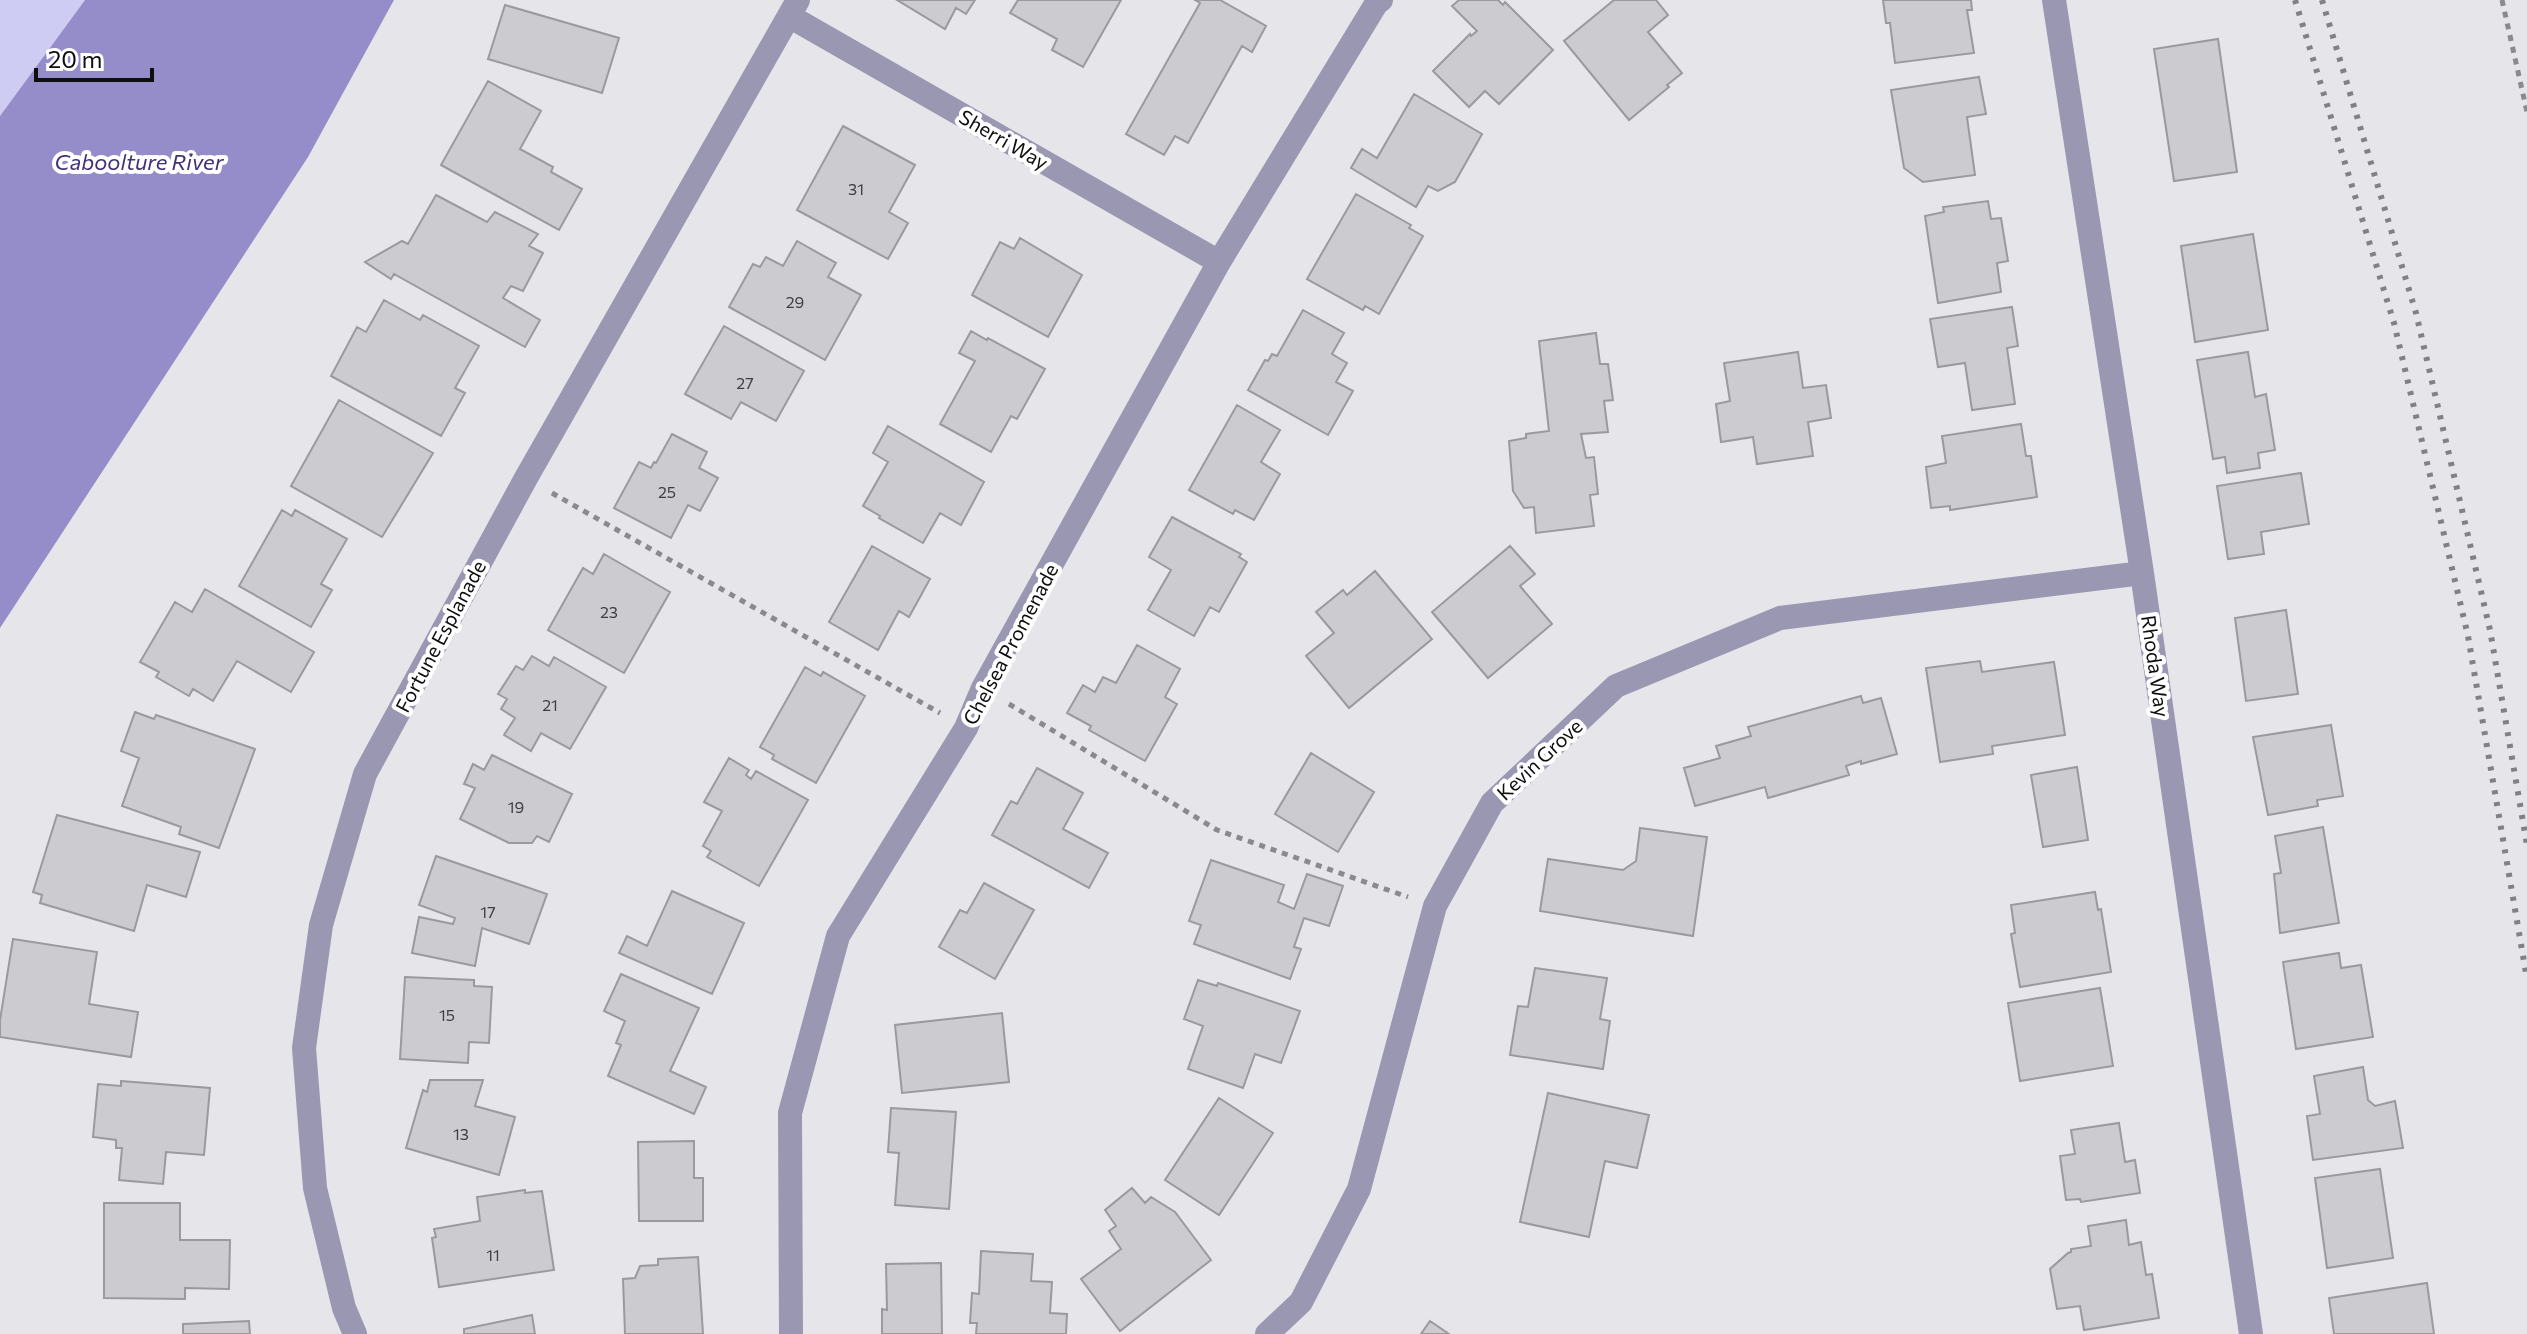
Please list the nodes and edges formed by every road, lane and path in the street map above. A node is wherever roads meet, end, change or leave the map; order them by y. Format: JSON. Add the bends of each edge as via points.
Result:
{"nodes":[{"id":1,"x":1381,"y":0,"type":"edge"},
{"id":2,"x":2054,"y":0,"type":"edge"},
{"id":3,"x":2502,"y":0,"type":"edge"},
{"id":4,"x":794,"y":8,"type":"edge"},
{"id":5,"x":2527,"y":112,"type":"edge"},
{"id":6,"x":1219,"y":262,"type":"junction"},
{"id":7,"x":526,"y":478,"type":"junction"},
{"id":8,"x":2142,"y":573,"type":"junction"},
{"id":9,"x":983,"y":688,"type":"junction"},
{"id":10,"x":966,"y":728,"type":"junction"},
{"id":11,"x":1435,"y":906,"type":"junction"},
{"id":12,"x":355,"y":1334,"type":"edge"},
{"id":13,"x":791,"y":1334,"type":"edge"},
{"id":14,"x":1267,"y":1334,"type":"edge"},
{"id":15,"x":2251,"y":1334,"type":"edge"}],
"edges":[{"from":1,"to":6,"type":"street","name":"Chelsea Promenade"},
{"from":2,"to":8,"type":"street","name":"Rhoda Way"},
{"from":3,"to":5,"type":"path"},
{"from":4,"to":6,"type":"street","name":"Sherri Way"},
{"from":4,"to":7,"type":"street","name":"Fortune Esplanade"},
{"from":6,"to":9,"type":"street","name":"Chelsea Promenade"},
{"from":7,"to":10,"type":"path"},
{"from":7,"to":12,"type":"street","name":"Fortune Esplanade","via":[[365,774],[321,925],[304,1048],[315,1188]]},
{"from":8,"to":11,"type":"street","name":"Kevin Grove","via":[[1780,618],[1616,686],[1492,803]]},
{"from":8,"to":15,"type":"street","name":"Rhoda Way"},
{"from":9,"to":10,"type":"street","name":"Chelsea Promenade"},
{"from":9,"to":11,"type":"path","via":[[1217,830]]},
{"from":10,"to":13,"type":"street","name":"Chelsea Promenade","via":[[838,936],[790,1113]]},
{"from":11,"to":14,"type":"street","name":"Kevin Grove","via":[[1359,1189],[1301,1302]]}]}
